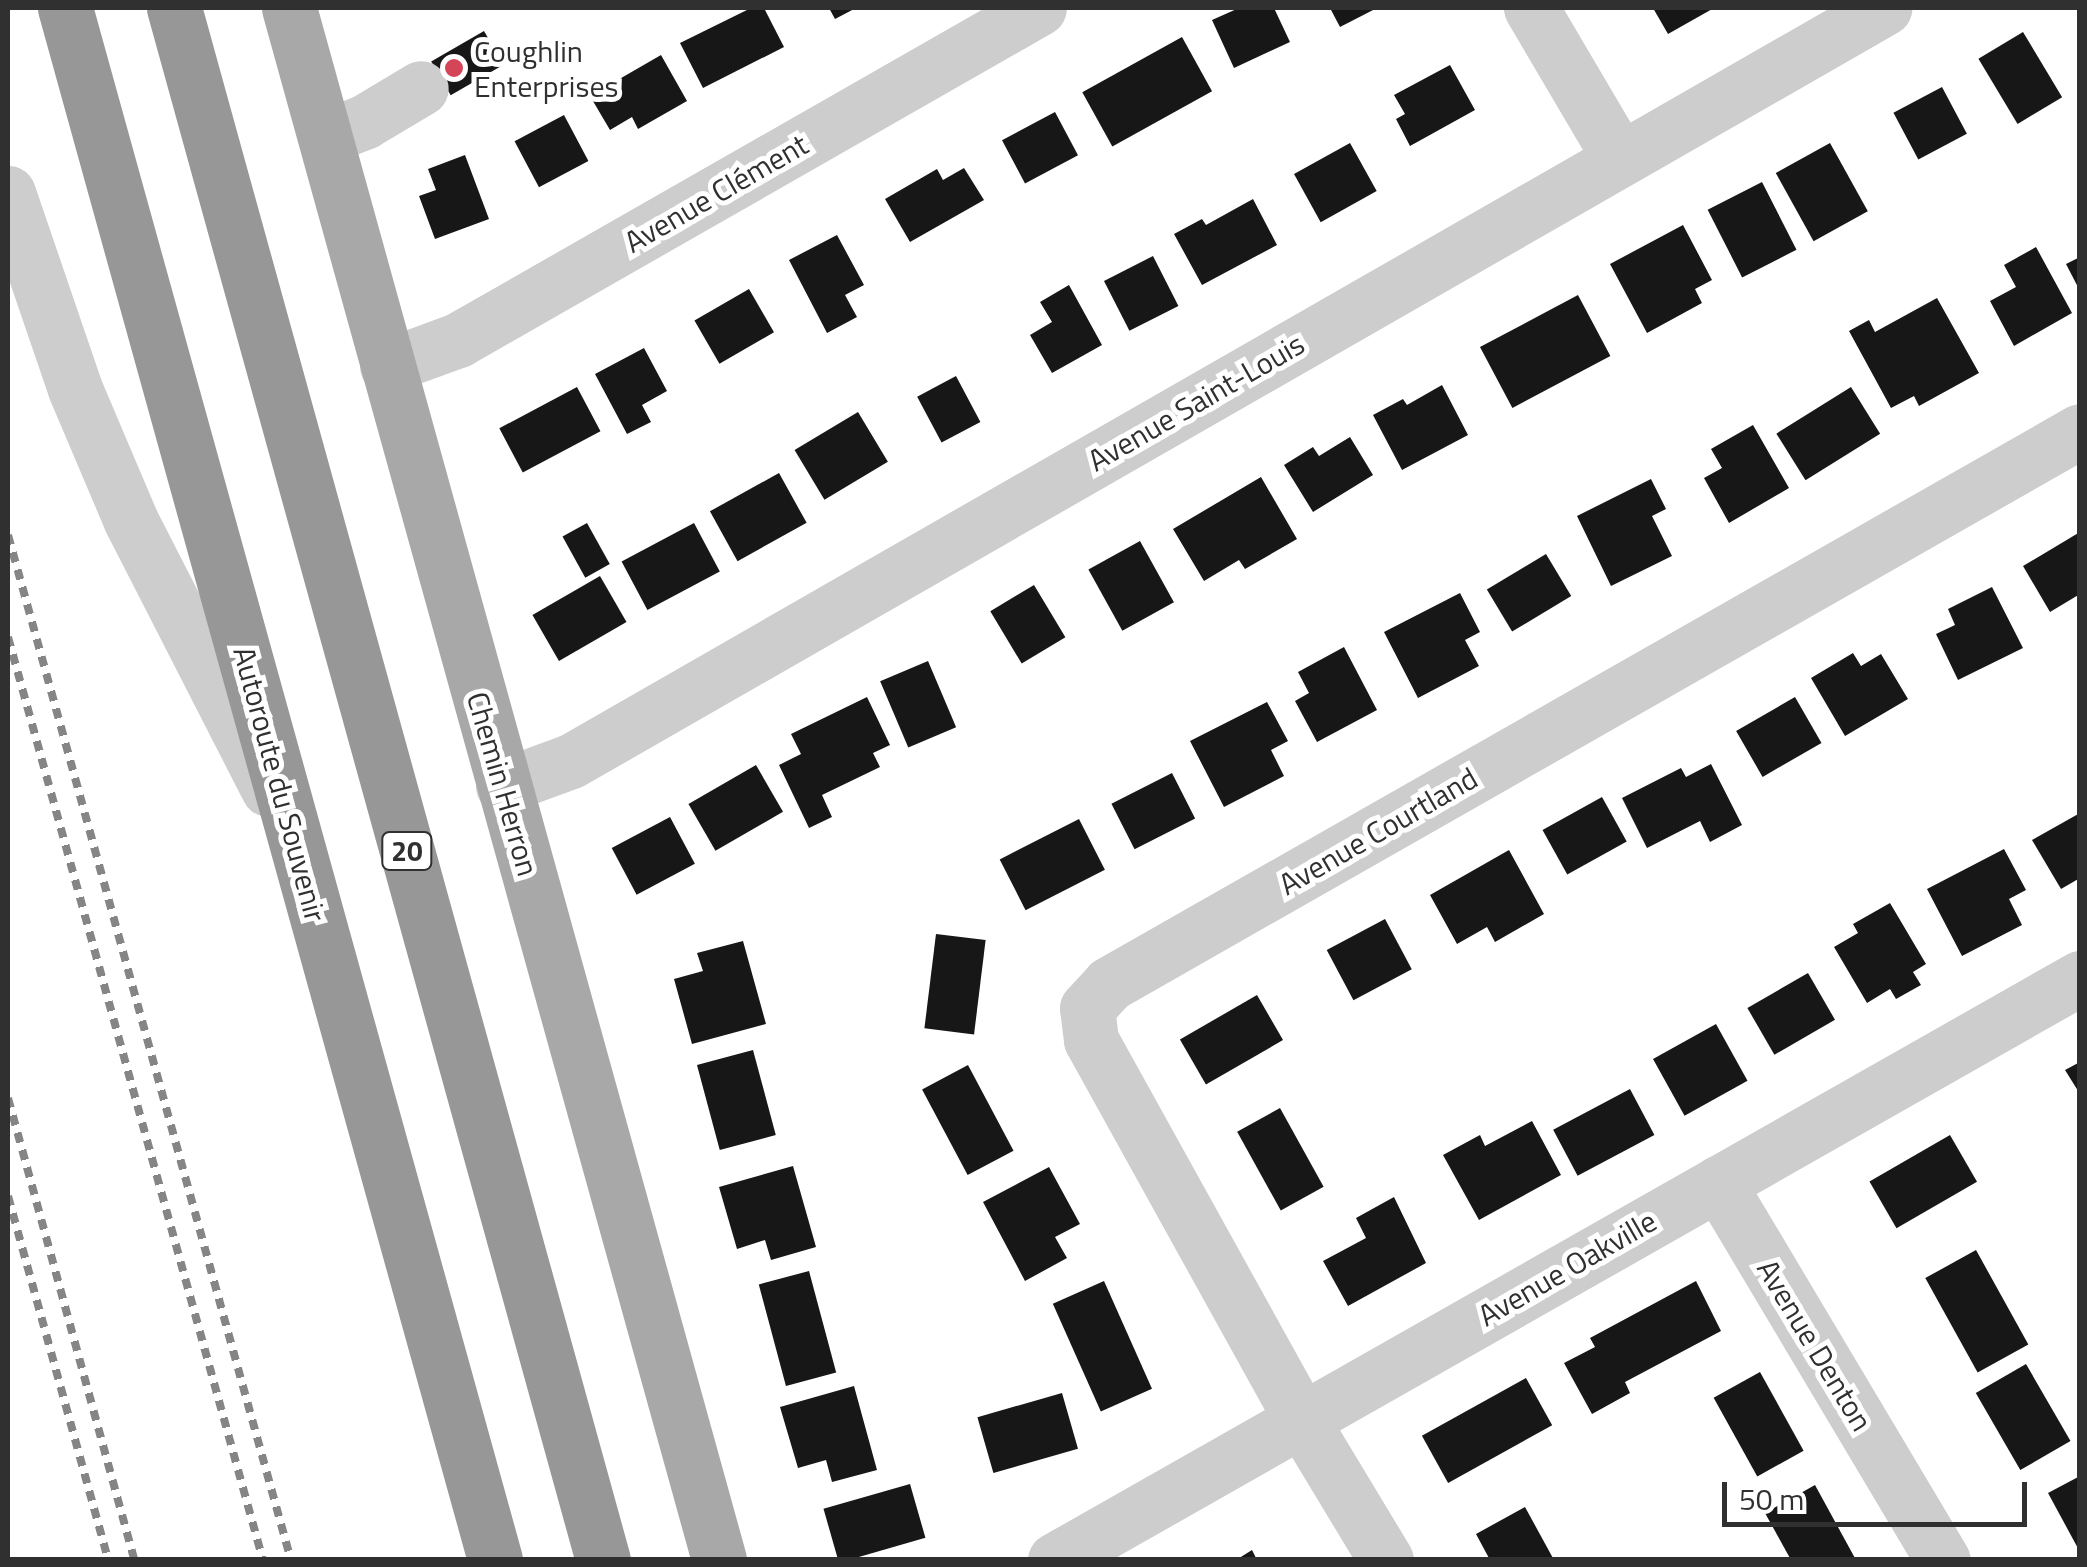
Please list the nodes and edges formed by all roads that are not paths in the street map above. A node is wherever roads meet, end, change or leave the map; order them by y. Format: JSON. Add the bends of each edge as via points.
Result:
{"nodes":[{"id":1,"x":65,"y":8,"type":"edge"},
{"id":2,"x":174,"y":8,"type":"edge"},
{"id":3,"x":289,"y":8,"type":"edge"},
{"id":4,"x":1039,"y":8,"type":"edge"},
{"id":5,"x":1531,"y":8,"type":"edge"},
{"id":6,"x":1884,"y":8,"type":"edge"},
{"id":7,"x":421,"y":88,"type":"dead end"},
{"id":8,"x":325,"y":137,"type":"junction"},
{"id":9,"x":1620,"y":159,"type":"junction"},
{"id":10,"x":8,"y":192,"type":"edge"},
{"id":11,"x":388,"y":366,"type":"junction"},
{"id":12,"x":2080,"y":430,"type":"edge"},
{"id":13,"x":503,"y":786,"type":"junction"},
{"id":14,"x":297,"y":846,"type":"junction"},
{"id":15,"x":2080,"y":978,"type":"edge"},
{"id":16,"x":1718,"y":1182,"type":"junction"},
{"id":17,"x":1302,"y":1418,"type":"junction"},
{"id":18,"x":495,"y":1560,"type":"edge"},
{"id":19,"x":603,"y":1560,"type":"edge"},
{"id":20,"x":719,"y":1560,"type":"edge"},
{"id":21,"x":1055,"y":1560,"type":"edge"},
{"id":22,"x":1386,"y":1560,"type":"edge"},
{"id":23,"x":1943,"y":1560,"type":"edge"}],
"edges":[{"from":1,"to":14,"type":"highway","name":"Autoroute du Souvenir"},
{"from":2,"to":19,"type":"highway","number":"20"},
{"from":3,"to":8,"type":"main road","name":"Chemin Herron"},
{"from":4,"to":11,"type":"street","name":"Avenue Clément","via":[[458,340]]},
{"from":5,"to":9,"type":"street"},
{"from":6,"to":9,"type":"street","name":"Avenue Saint-Louis"},
{"from":7,"to":8,"type":"street"},
{"from":8,"to":11,"type":"main road","name":"Chemin Herron"},
{"from":9,"to":13,"type":"street","name":"Avenue Saint-Louis","via":[[572,761]]},
{"from":10,"to":14,"type":"street","via":[[75,389],[131,521]]},
{"from":11,"to":13,"type":"main road","name":"Chemin Herron"},
{"from":12,"to":17,"type":"street","name":"Avenue Courtland","via":[[1109,984],[1088,1008],[1091,1040]]},
{"from":13,"to":20,"type":"main road","name":"Chemin Herron"},
{"from":14,"to":18,"type":"highway","name":"Autoroute du Souvenir"},
{"from":15,"to":16,"type":"street","name":"Avenue Oakville"},
{"from":16,"to":17,"type":"street","name":"Avenue Oakville"},
{"from":16,"to":23,"type":"street","name":"Avenue Denton"},
{"from":17,"to":21,"type":"street","name":"Avenue Oakville"},
{"from":17,"to":22,"type":"street","name":"Avenue Courtland"}]}
